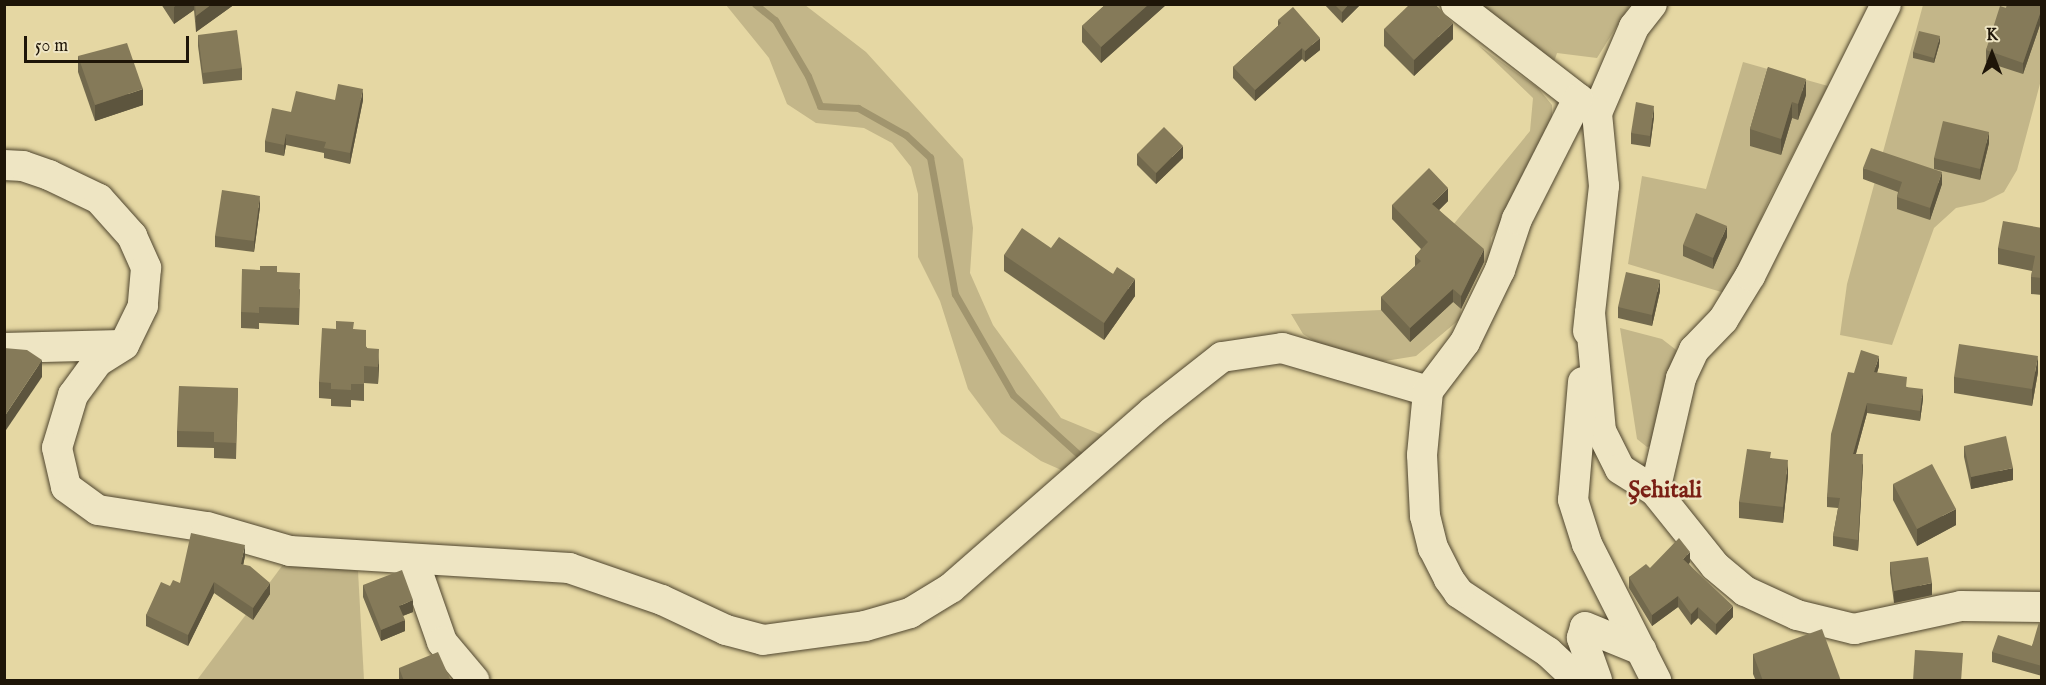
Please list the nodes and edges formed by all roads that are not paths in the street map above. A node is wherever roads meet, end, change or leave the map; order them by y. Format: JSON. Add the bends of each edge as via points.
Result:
{"nodes":[{"id":1,"x":1456,"y":4,"type":"edge"},
{"id":2,"x":1652,"y":4,"type":"edge"},
{"id":3,"x":1886,"y":4,"type":"edge"},
{"id":4,"x":1588,"y":106,"type":"junction"},
{"id":5,"x":4,"y":165,"type":"edge"},
{"id":6,"x":1590,"y":313,"type":"junction"},
{"id":7,"x":124,"y":345,"type":"junction"},
{"id":8,"x":4,"y":348,"type":"edge"},
{"id":9,"x":1428,"y":391,"type":"junction"},
{"id":10,"x":1655,"y":490,"type":"junction"},
{"id":11,"x":413,"y":559,"type":"junction"},
{"id":12,"x":2042,"y":607,"type":"edge"},
{"id":13,"x":1641,"y":650,"type":"junction"},
{"id":14,"x":474,"y":681,"type":"edge"},
{"id":15,"x":1578,"y":681,"type":"edge"},
{"id":16,"x":1597,"y":681,"type":"edge"},
{"id":17,"x":1656,"y":681,"type":"edge"}],
"edges":[{"from":1,"to":4,"type":"street"},
{"from":2,"to":4,"type":"street","via":[[1634,27]]},
{"from":3,"to":10,"type":"street","via":[[1750,276],[1723,320],[1694,350],[1681,378]]},
{"from":4,"to":6,"type":"street","via":[[1604,186]]},
{"from":4,"to":9,"type":"street","via":[[1517,219],[1500,270],[1465,342]]},
{"from":5,"to":7,"type":"street","via":[[49,175],[99,200],[132,236],[146,268],[143,306]]},
{"from":6,"to":10,"type":"street","via":[[1601,431],[1620,469]]},
{"from":6,"to":13,"type":"street","via":[[1573,500],[1587,544]]},
{"from":7,"to":8,"type":"street"},
{"from":7,"to":11,"type":"street","via":[[98,361],[73,395],[57,448],[66,487],[98,510],[207,527],[290,551]]},
{"from":9,"to":11,"type":"street","via":[[1282,348],[1222,357],[1152,412],[951,588],[910,613],[813,635],[763,640],[726,630],[662,600],[569,568]]},
{"from":9,"to":15,"type":"street","via":[[1422,455],[1425,516],[1433,549],[1459,593],[1548,652]]},
{"from":10,"to":12,"type":"street","via":[[1715,566],[1745,591],[1797,615],[1854,629],[1961,606]]},
{"from":11,"to":14,"type":"street","via":[[442,642]]},
{"from":13,"to":16,"type":"street","via":[[1584,627],[1582,638]]},
{"from":13,"to":17,"type":"street"}]}
